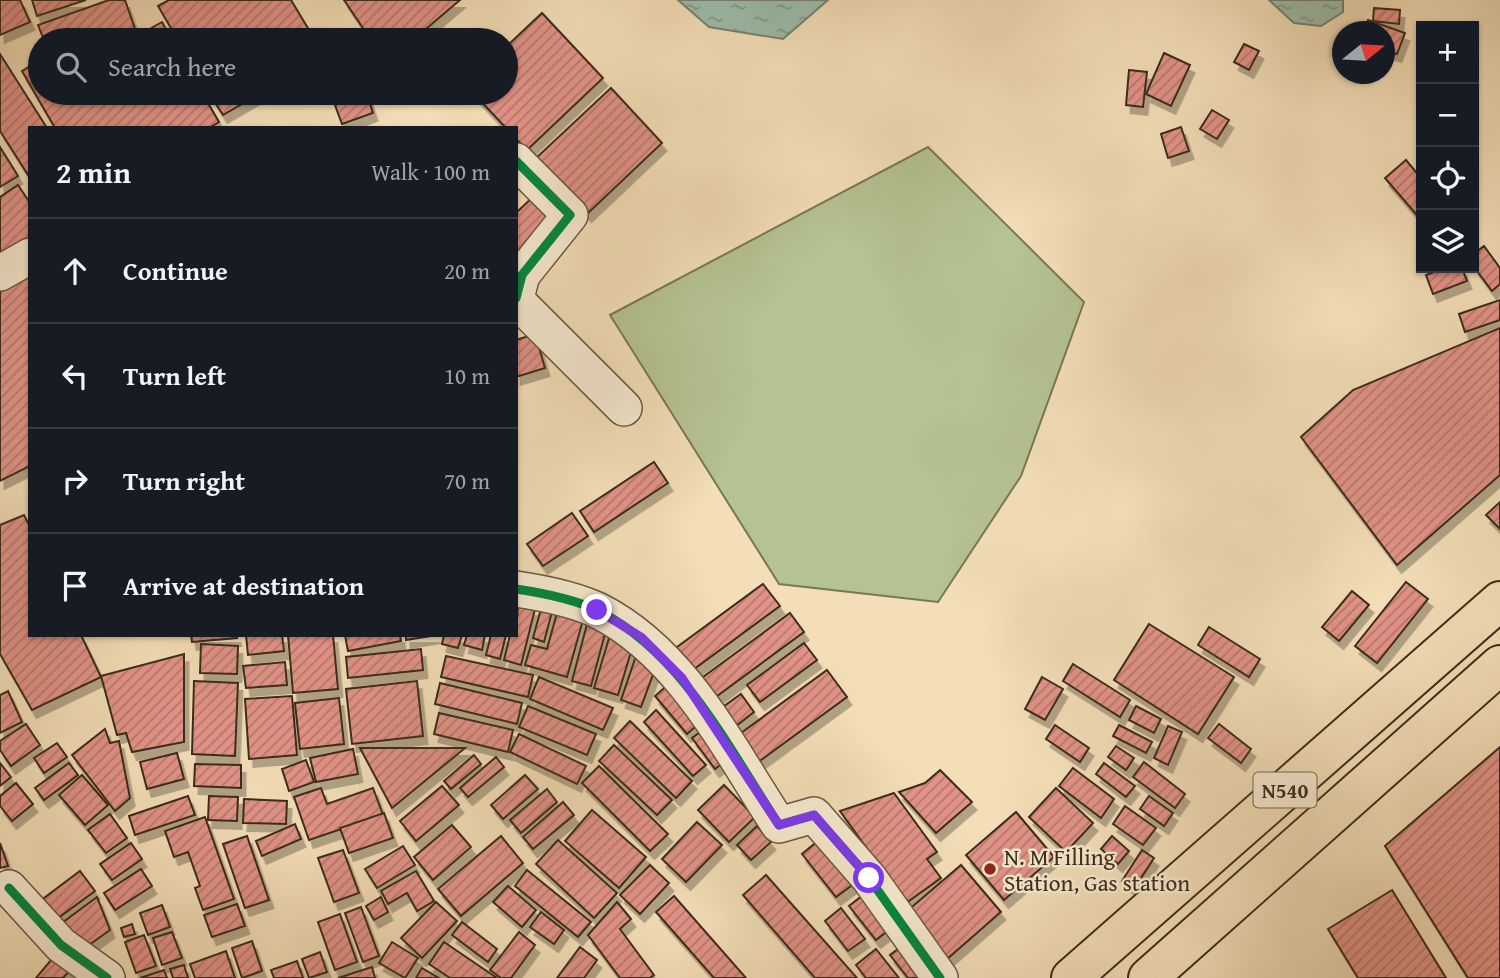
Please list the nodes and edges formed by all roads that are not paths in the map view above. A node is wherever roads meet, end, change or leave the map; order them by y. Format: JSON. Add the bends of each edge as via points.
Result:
{"nodes":[{"id":1,"x":518,"y":163,"type":"edge"},
{"id":2,"x":28,"y":257,"type":"edge"},
{"id":3,"x":0,"y":273,"type":"edge"},
{"id":4,"x":518,"y":291,"type":"edge"},
{"id":5,"x":518,"y":301,"type":"edge"},
{"id":6,"x":624,"y":408,"type":"dead end"},
{"id":7,"x":518,"y":589,"type":"edge"},
{"id":8,"x":1500,"y":601,"type":"edge"},
{"id":9,"x":1500,"y":665,"type":"edge"},
{"id":10,"x":9,"y":888,"type":"dead end"},
{"id":11,"x":107,"y":978,"type":"edge"},
{"id":12,"x":940,"y":978,"type":"edge"},
{"id":13,"x":1071,"y":978,"type":"edge"},
{"id":14,"x":1148,"y":978,"type":"edge"}],
"edges":[{"from":1,"to":4,"type":"street","via":[[570,215],[522,275]]},
{"from":2,"to":3,"type":"street"},
{"from":5,"to":6,"type":"street"},
{"from":7,"to":12,"type":"street","via":[[597,610],[641,637],[682,678],[779,825],[814,815],[869,878]]},
{"from":8,"to":13,"type":"highway","number":"N540"},
{"from":9,"to":14,"type":"highway","number":"N540"},
{"from":10,"to":11,"type":"street","via":[[61,945]]}]}
